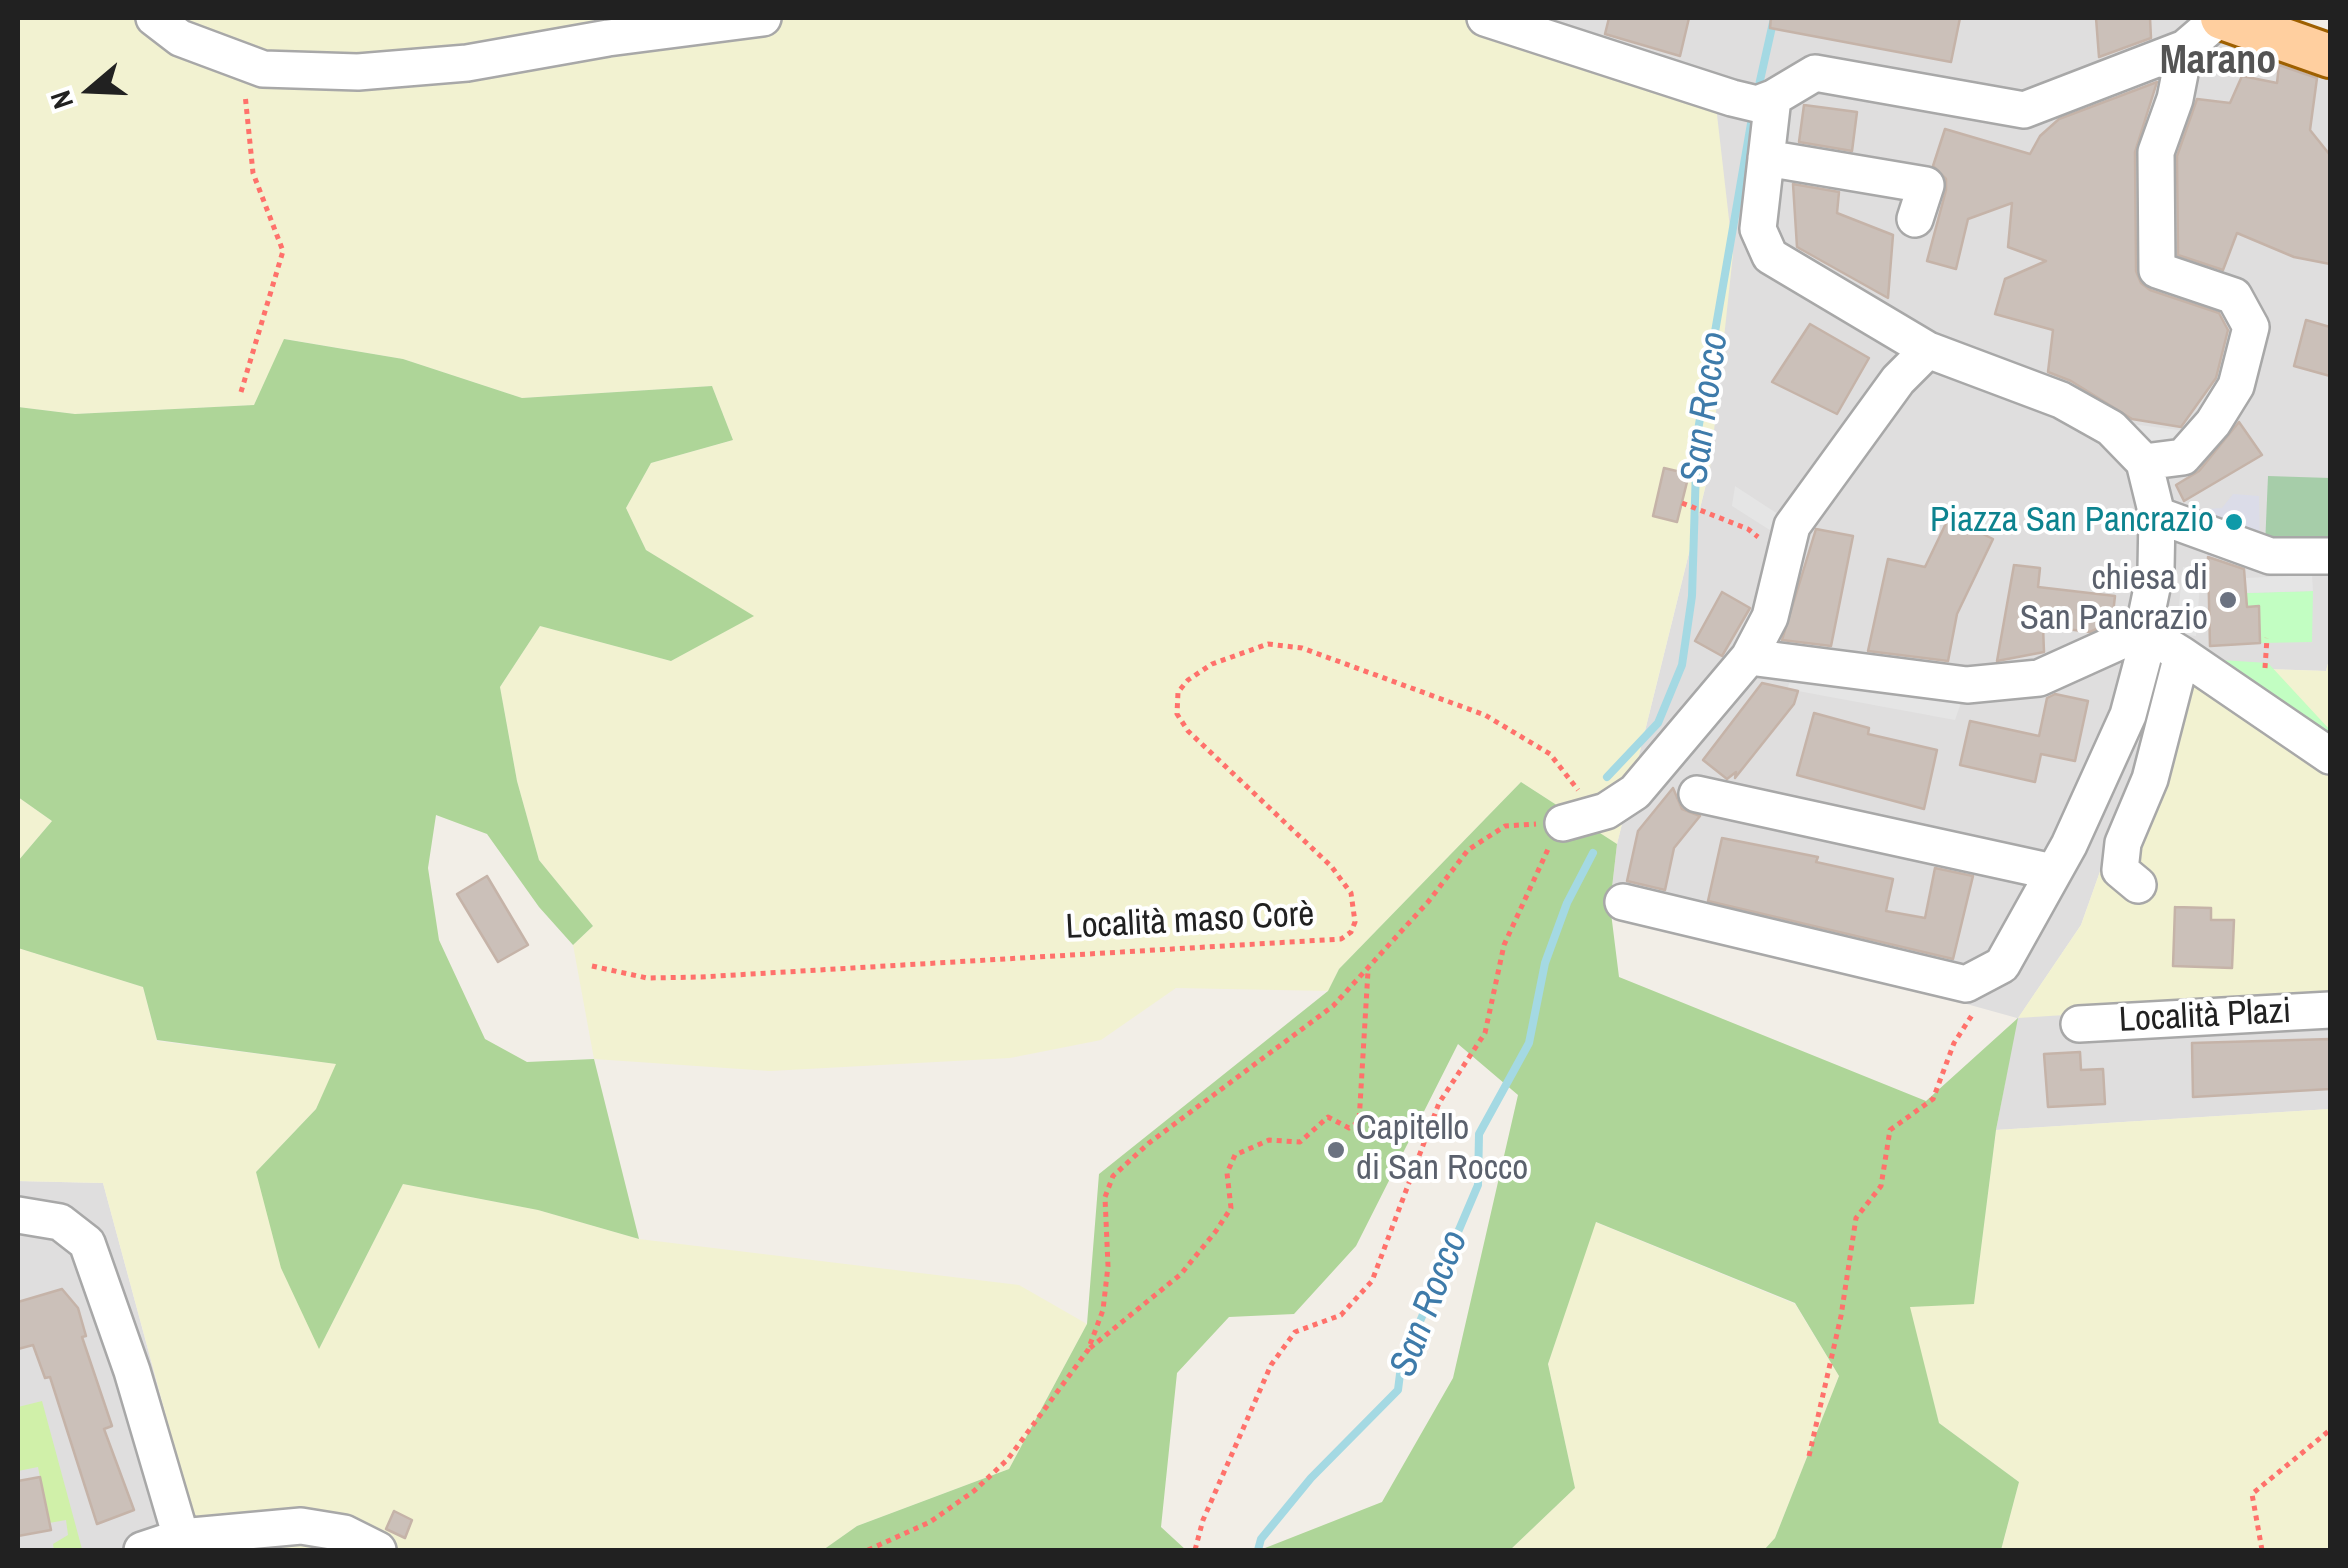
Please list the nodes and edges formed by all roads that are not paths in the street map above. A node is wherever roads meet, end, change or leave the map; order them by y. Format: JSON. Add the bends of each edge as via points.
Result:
{"nodes":[{"id":1,"x":154,"y":18,"type":"edge"},
{"id":2,"x":762,"y":18,"type":"edge"},
{"id":3,"x":1485,"y":18,"type":"edge"},
{"id":4,"x":2221,"y":18,"type":"edge"},
{"id":5,"x":2185,"y":48,"type":"junction"},
{"id":6,"x":2330,"y":56,"type":"edge"},
{"id":7,"x":1754,"y":100,"type":"junction"},
{"id":8,"x":1766,"y":158,"type":"junction"},
{"id":9,"x":1916,"y":219,"type":"dead end"},
{"id":10,"x":1928,"y":350,"type":"junction"},
{"id":11,"x":2144,"y":462,"type":"junction"},
{"id":12,"x":2157,"y":515,"type":"junction"},
{"id":13,"x":2330,"y":556,"type":"edge"},
{"id":14,"x":2143,"y":631,"type":"junction"},
{"id":15,"x":2182,"y":655,"type":"junction"},
{"id":16,"x":1749,"y":657,"type":"junction"},
{"id":17,"x":2330,"y":756,"type":"edge"},
{"id":18,"x":1697,"y":794,"type":"dead end"},
{"id":19,"x":1562,"y":822,"type":"road end"},
{"id":20,"x":2053,"y":872,"type":"junction"},
{"id":21,"x":2138,"y":885,"type":"dead end"},
{"id":22,"x":1623,"y":902,"type":"dead end"},
{"id":23,"x":2330,"y":1010,"type":"edge"},
{"id":24,"x":2079,"y":1024,"type":"dead end"},
{"id":25,"x":18,"y":1215,"type":"edge"},
{"id":26,"x":181,"y":1536,"type":"junction"},
{"id":27,"x":142,"y":1550,"type":"edge"},
{"id":28,"x":378,"y":1550,"type":"edge"}],
"edges":[{"from":1,"to":2,"type":"street","via":[[180,38],[263,69],[358,72],[467,63]]},
{"from":3,"to":7,"type":"street"},
{"from":4,"to":5,"type":"street"},
{"from":4,"to":6,"type":"main road"},
{"from":5,"to":7,"type":"street","via":[[2024,110],[1815,72]]},
{"from":5,"to":11,"type":"street","via":[[2156,152],[2157,270],[2234,296],[2251,327],[2236,386],[2213,423],[2184,456]]},
{"from":7,"to":8,"type":"street"},
{"from":8,"to":9,"type":"street","via":[[1926,185]]},
{"from":8,"to":10,"type":"street","via":[[1758,229],[1770,256]]},
{"from":10,"to":11,"type":"street","via":[[2061,400],[2112,428]]},
{"from":10,"to":16,"type":"street","via":[[1898,380],[1792,526],[1770,617]]},
{"from":11,"to":12,"type":"street"},
{"from":12,"to":13,"type":"street","via":[[2270,556]]},
{"from":12,"to":14,"type":"street","via":[[2154,597]]},
{"from":14,"to":15,"type":"street"},
{"from":14,"to":16,"type":"street","via":[[2039,678],[1968,685]]},
{"from":14,"to":20,"type":"street","via":[[2144,655],[2128,716]]},
{"from":15,"to":17,"type":"street"},
{"from":15,"to":21,"type":"street","via":[[2150,778],[2123,843],[2120,870]]},
{"from":16,"to":19,"type":"street","via":[[1635,792],[1597,814]]},
{"from":18,"to":20,"type":"street"},
{"from":20,"to":22,"type":"street","via":[[2002,964],[1966,984]]},
{"from":23,"to":24,"type":"street","name":"Località Plazi"},
{"from":25,"to":26,"type":"street","via":[[60,1222],[87,1243]]},
{"from":26,"to":27,"type":"street"},
{"from":26,"to":28,"type":"street","via":[[301,1526],[344,1533]]}]}
